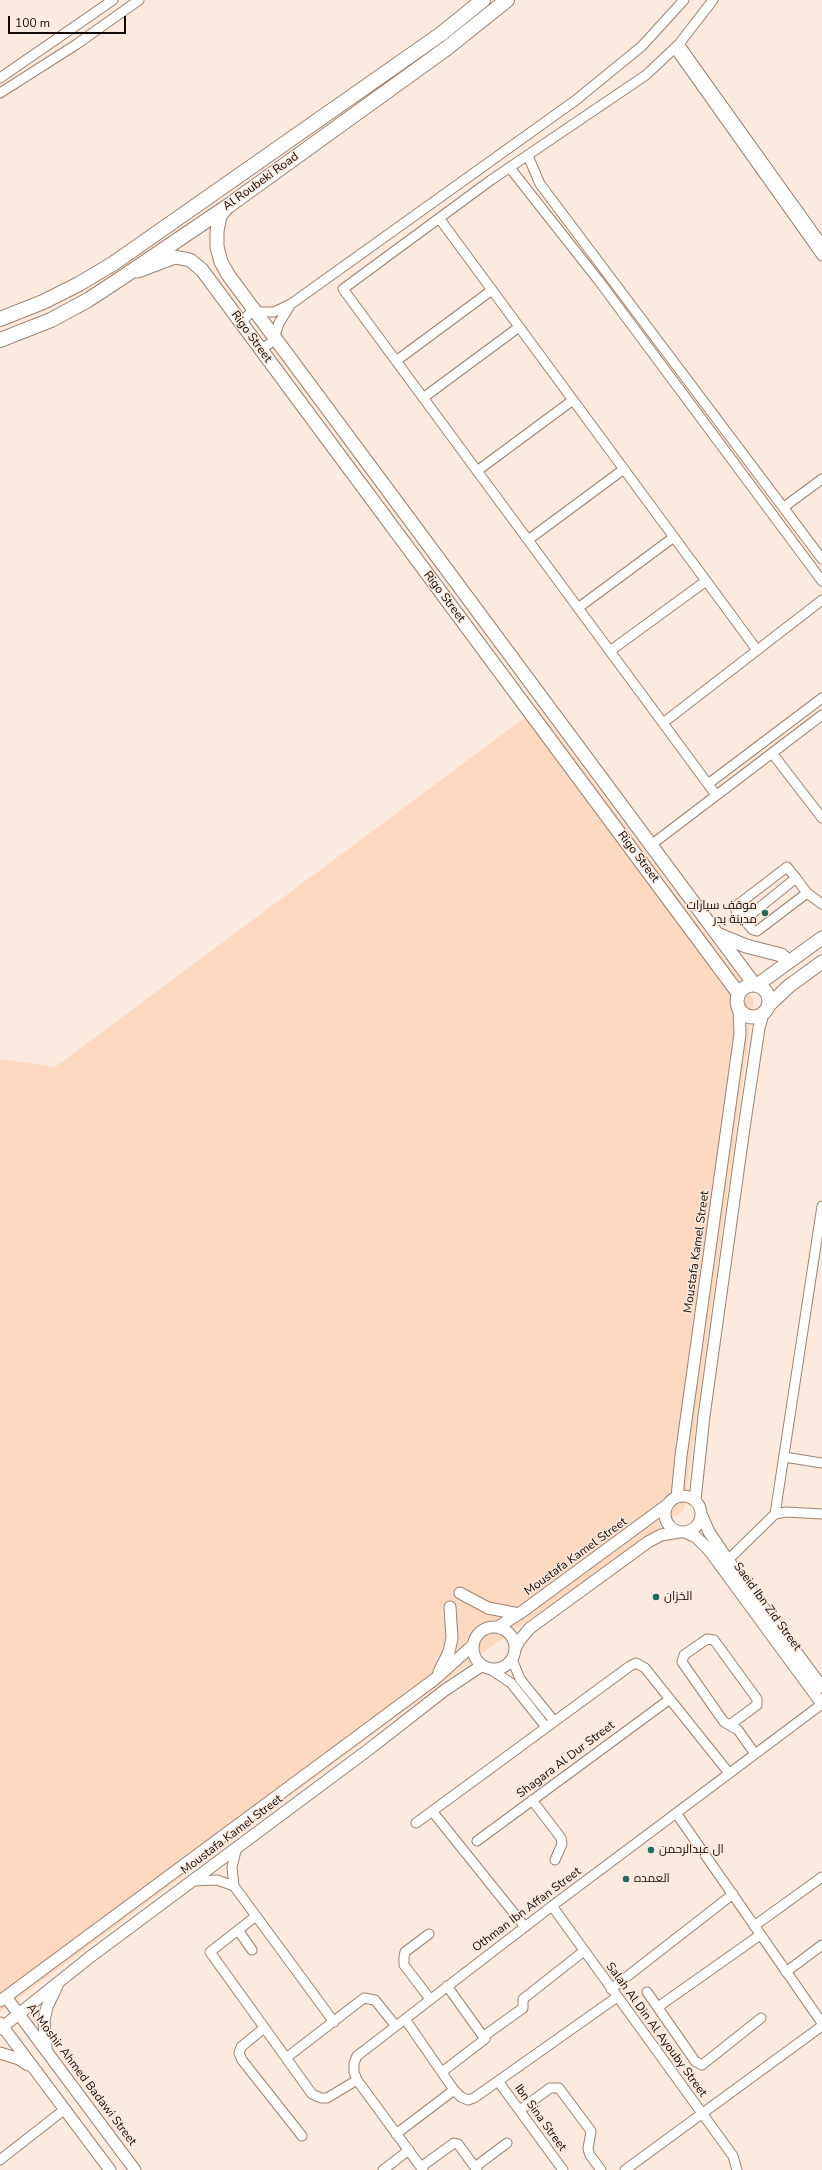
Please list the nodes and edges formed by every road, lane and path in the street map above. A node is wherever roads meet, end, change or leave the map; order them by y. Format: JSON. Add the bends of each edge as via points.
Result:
{"nodes":[{"id":1,"x":113,"y":0,"type":"edge"},
{"id":2,"x":139,"y":0,"type":"edge"},
{"id":3,"x":483,"y":0,"type":"edge"},
{"id":4,"x":507,"y":0,"type":"edge"},
{"id":5,"x":684,"y":0,"type":"edge"},
{"id":6,"x":713,"y":0,"type":"edge"},
{"id":7,"x":68,"y":32,"type":"junction"},
{"id":8,"x":76,"y":44,"type":"junction"},
{"id":9,"x":677,"y":46,"type":"junction"},
{"id":10,"x":0,"y":78,"type":"edge"},
{"id":11,"x":0,"y":93,"type":"edge"},
{"id":12,"x":754,"y":154,"type":"junction"},
{"id":13,"x":528,"y":156,"type":"junction"},
{"id":14,"x":510,"y":168,"type":"junction"},
{"id":15,"x":228,"y":206,"type":"junction"},
{"id":16,"x":439,"y":218,"type":"junction"},
{"id":17,"x":822,"y":244,"type":"edge"},
{"id":18,"x":822,"y":256,"type":"edge"},
{"id":19,"x":123,"y":277,"type":"junction"},
{"id":20,"x":492,"y":290,"type":"junction"},
{"id":21,"x":291,"y":304,"type":"junction"},
{"id":22,"x":255,"y":310,"type":"junction"},
{"id":23,"x":0,"y":319,"type":"edge"},
{"id":24,"x":241,"y":323,"type":"junction"},
{"id":25,"x":519,"y":327,"type":"junction"},
{"id":26,"x":649,"y":329,"type":"junction"},
{"id":27,"x":641,"y":336,"type":"junction"},
{"id":28,"x":275,"y":337,"type":"junction"},
{"id":29,"x":0,"y":340,"type":"edge"},
{"id":30,"x":261,"y":350,"type":"junction"},
{"id":31,"x":396,"y":361,"type":"junction"},
{"id":32,"x":423,"y":398,"type":"junction"},
{"id":33,"x":573,"y":400,"type":"junction"},
{"id":34,"x":624,"y":469,"type":"junction"},
{"id":35,"x":477,"y":471,"type":"junction"},
{"id":36,"x":822,"y":479,"type":"edge"},
{"id":37,"x":784,"y":507,"type":"junction"},
{"id":38,"x":674,"y":537,"type":"junction"},
{"id":39,"x":528,"y":540,"type":"junction"},
{"id":40,"x":822,"y":559,"type":"edge"},
{"id":41,"x":706,"y":581,"type":"junction"},
{"id":42,"x":822,"y":582,"type":"edge"},
{"id":43,"x":822,"y":600,"type":"edge"},
{"id":44,"x":578,"y":608,"type":"junction"},
{"id":45,"x":757,"y":650,"type":"junction"},
{"id":46,"x":610,"y":651,"type":"junction"},
{"id":47,"x":529,"y":680,"type":"junction"},
{"id":48,"x":514,"y":691,"type":"junction"},
{"id":49,"x":822,"y":698,"type":"edge"},
{"id":50,"x":807,"y":709,"type":"junction"},
{"id":51,"x":819,"y":717,"type":"edge"},
{"id":52,"x":663,"y":723,"type":"junction"},
{"id":53,"x":772,"y":753,"type":"junction"},
{"id":54,"x":708,"y":784,"type":"junction"},
{"id":55,"x":716,"y":796,"type":"junction"},
{"id":56,"x":822,"y":818,"type":"edge"},
{"id":57,"x":651,"y":845,"type":"junction"},
{"id":58,"x":796,"y":878,"type":"junction"},
{"id":59,"x":807,"y":893,"type":"junction"},
{"id":60,"x":822,"y":904,"type":"edge"},
{"id":61,"x":744,"y":920,"type":"junction"},
{"id":62,"x":716,"y":933,"type":"junction"},
{"id":63,"x":822,"y":938,"type":"edge"},
{"id":64,"x":734,"y":957,"type":"junction"},
{"id":65,"x":789,"y":962,"type":"junction"},
{"id":66,"x":822,"y":962,"type":"edge"},
{"id":67,"x":720,"y":968,"type":"junction"},
{"id":68,"x":756,"y":985,"type":"junction"},
{"id":69,"x":738,"y":993,"type":"junction"},
{"id":70,"x":739,"y":1010,"type":"junction"},
{"id":71,"x":766,"y":1010,"type":"junction"},
{"id":72,"x":739,"y":1039,"type":"junction"},
{"id":73,"x":756,"y":1044,"type":"junction"},
{"id":74,"x":822,"y":1206,"type":"edge"},
{"id":75,"x":812,"y":1273,"type":"junction"},
{"id":76,"x":822,"y":1275,"type":"edge"},
{"id":77,"x":784,"y":1457,"type":"junction"},
{"id":78,"x":822,"y":1462,"type":"edge"},
{"id":79,"x":677,"y":1497,"type":"junction"},
{"id":80,"x":695,"y":1500,"type":"junction"},
{"id":81,"x":667,"y":1505,"type":"junction"},
{"id":82,"x":701,"y":1514,"type":"junction"},
{"id":83,"x":775,"y":1514,"type":"junction"},
{"id":84,"x":822,"y":1514,"type":"edge"},
{"id":85,"x":643,"y":1524,"type":"junction"},
{"id":86,"x":682,"y":1532,"type":"junction"},
{"id":87,"x":653,"y":1539,"type":"junction"},
{"id":88,"x":708,"y":1540,"type":"junction"},
{"id":89,"x":728,"y":1560,"type":"junction"},
{"id":90,"x":460,"y":1592,"type":"dead end"},
{"id":91,"x":450,"y":1607,"type":"dead end"},
{"id":92,"x":521,"y":1613,"type":"junction"},
{"id":93,"x":534,"y":1625,"type":"junction"},
{"id":94,"x":498,"y":1627,"type":"junction"},
{"id":95,"x":472,"y":1646,"type":"junction"},
{"id":96,"x":514,"y":1654,"type":"junction"},
{"id":97,"x":486,"y":1667,"type":"junction"},
{"id":98,"x":444,"y":1671,"type":"junction"},
{"id":99,"x":435,"y":1679,"type":"junction"},
{"id":100,"x":454,"y":1684,"type":"junction"},
{"id":101,"x":822,"y":1687,"type":"edge"},
{"id":102,"x":670,"y":1699,"type":"junction"},
{"id":103,"x":822,"y":1704,"type":"edge"},
{"id":104,"x":550,"y":1724,"type":"junction"},
{"id":105,"x":731,"y":1724,"type":"junction"},
{"id":106,"x":755,"y":1754,"type":"junction"},
{"id":107,"x":729,"y":1773,"type":"junction"},
{"id":108,"x":532,"y":1800,"type":"junction"},
{"id":109,"x":432,"y":1811,"type":"junction"},
{"id":110,"x":676,"y":1814,"type":"junction"},
{"id":111,"x":416,"y":1823,"type":"dead end"},
{"id":112,"x":477,"y":1841,"type":"dead end"},
{"id":113,"x":238,"y":1847,"type":"junction"},
{"id":114,"x":555,"y":1860,"type":"dead end"},
{"id":115,"x":822,"y":1877,"type":"edge"},
{"id":116,"x":191,"y":1882,"type":"junction"},
{"id":117,"x":234,"y":1886,"type":"junction"},
{"id":118,"x":733,"y":1894,"type":"junction"},
{"id":119,"x":552,"y":1906,"type":"junction"},
{"id":120,"x":256,"y":1916,"type":"junction"},
{"id":121,"x":754,"y":1926,"type":"junction"},
{"id":122,"x":525,"y":1927,"type":"junction"},
{"id":123,"x":238,"y":1930,"type":"junction"},
{"id":124,"x":429,"y":1934,"type":"dead end"},
{"id":125,"x":760,"y":1935,"type":"junction"},
{"id":126,"x":822,"y":1945,"type":"edge"},
{"id":127,"x":252,"y":1950,"type":"dead end"},
{"id":128,"x":584,"y":1951,"type":"junction"},
{"id":129,"x":786,"y":1972,"type":"junction"},
{"id":130,"x":61,"y":1980,"type":"junction"},
{"id":131,"x":447,"y":1986,"type":"junction"},
{"id":132,"x":611,"y":1988,"type":"junction"},
{"id":133,"x":647,"y":1992,"type":"dead end"},
{"id":134,"x":617,"y":1997,"type":"junction"},
{"id":135,"x":3,"y":1999,"type":"edge"},
{"id":136,"x":430,"y":1999,"type":"junction"},
{"id":137,"x":658,"y":2007,"type":"junction"},
{"id":138,"x":20,"y":2014,"type":"junction"},
{"id":139,"x":761,"y":2018,"type":"dead end"},
{"id":140,"x":405,"y":2019,"type":"junction"},
{"id":141,"x":334,"y":2022,"type":"junction"},
{"id":142,"x":822,"y":2023,"type":"edge"},
{"id":143,"x":395,"y":2025,"type":"junction"},
{"id":144,"x":1,"y":2026,"type":"edge"},
{"id":145,"x":822,"y":2026,"type":"edge"},
{"id":146,"x":264,"y":2028,"type":"junction"},
{"id":147,"x":484,"y":2036,"type":"junction"},
{"id":148,"x":46,"y":2048,"type":"junction"},
{"id":149,"x":0,"y":2053,"type":"edge"},
{"id":150,"x":286,"y":2058,"type":"junction"},
{"id":151,"x":36,"y":2070,"type":"junction"},
{"id":152,"x":442,"y":2072,"type":"junction"},
{"id":153,"x":357,"y":2080,"type":"junction"},
{"id":154,"x":498,"y":2081,"type":"junction"},
{"id":155,"x":454,"y":2090,"type":"junction"},
{"id":156,"x":65,"y":2109,"type":"junction"},
{"id":157,"x":520,"y":2110,"type":"junction"},
{"id":158,"x":702,"y":2112,"type":"junction"},
{"id":159,"x":396,"y":2134,"type":"junction"},
{"id":160,"x":302,"y":2136,"type":"dead end"},
{"id":161,"x":507,"y":2143,"type":"dead end"},
{"id":162,"x":409,"y":2150,"type":"junction"},
{"id":163,"x":0,"y":2160,"type":"edge"},
{"id":164,"x":476,"y":2168,"type":"edge"},
{"id":165,"x":422,"y":2169,"type":"edge"},
{"id":166,"x":110,"y":2170,"type":"edge"},
{"id":167,"x":135,"y":2170,"type":"edge"},
{"id":168,"x":383,"y":2170,"type":"edge"},
{"id":169,"x":564,"y":2170,"type":"edge"},
{"id":170,"x":601,"y":2170,"type":"edge"},
{"id":171,"x":625,"y":2170,"type":"edge"},
{"id":172,"x":737,"y":2170,"type":"edge"}],
"edges":[{"from":1,"to":7,"type":"street"},
{"from":2,"to":8,"type":"street"},
{"from":3,"to":23,"type":"main road","name":"Al Roubeki Road","via":[[441,34],[114,263],[80,284]]},
{"from":4,"to":15,"type":"main road","name":"Al Roubeki Road","via":[[447,48]]},
{"from":5,"to":21,"type":"street","via":[[642,46],[588,92]]},
{"from":6,"to":9,"type":"street"},
{"from":7,"to":8,"type":"street"},
{"from":7,"to":10,"type":"street"},
{"from":8,"to":11,"type":"street"},
{"from":9,"to":12,"type":"street"},
{"from":9,"to":13,"type":"street","via":[[634,84]]},
{"from":12,"to":17,"type":"street"},
{"from":12,"to":18,"type":"street"},
{"from":13,"to":14,"type":"street"},
{"from":13,"to":26,"type":"street","via":[[540,184]]},
{"from":14,"to":16,"type":"street"},
{"from":14,"to":27,"type":"street"},
{"from":15,"to":19,"type":"main road","name":"Al Roubeki Road"},
{"from":15,"to":22,"type":"main road","name":"Rigo Street","via":[[220,216],[217,247],[229,276]]},
{"from":16,"to":20,"type":"street"},
{"from":16,"to":31,"type":"street","via":[[343,288]]},
{"from":19,"to":24,"type":"main road","name":"Rigo Street","via":[[168,259],[190,260],[202,270]]},
{"from":19,"to":29,"type":"main road","name":"Al Roubeki Road","via":[[51,320]]},
{"from":20,"to":25,"type":"street"},
{"from":20,"to":31,"type":"street"},
{"from":21,"to":22,"type":"street","via":[[274,312]]},
{"from":21,"to":28,"type":"street","via":[[279,323]]},
{"from":22,"to":24,"type":"street"},
{"from":22,"to":28,"type":"main road","name":"Rigo Street"},
{"from":24,"to":30,"type":"main road","name":"Rigo Street"},
{"from":25,"to":32,"type":"street"},
{"from":25,"to":33,"type":"street"},
{"from":26,"to":27,"type":"street"},
{"from":26,"to":37,"type":"street"},
{"from":27,"to":42,"type":"street"},
{"from":28,"to":30,"type":"street"},
{"from":28,"to":47,"type":"main road","name":"Rigo Street"},
{"from":30,"to":48,"type":"main road","name":"Rigo Street"},
{"from":31,"to":32,"type":"street"},
{"from":32,"to":35,"type":"street"},
{"from":33,"to":34,"type":"street"},
{"from":33,"to":35,"type":"street"},
{"from":34,"to":38,"type":"street"},
{"from":34,"to":39,"type":"street"},
{"from":35,"to":39,"type":"street"},
{"from":36,"to":37,"type":"street"},
{"from":37,"to":40,"type":"street"},
{"from":38,"to":41,"type":"street"},
{"from":38,"to":44,"type":"street"},
{"from":39,"to":44,"type":"street"},
{"from":41,"to":45,"type":"street"},
{"from":41,"to":46,"type":"street"},
{"from":43,"to":45,"type":"street"},
{"from":44,"to":46,"type":"street"},
{"from":45,"to":52,"type":"street"},
{"from":46,"to":52,"type":"street"},
{"from":47,"to":48,"type":"main road"},
{"from":47,"to":57,"type":"main road","name":"Rigo Street"},
{"from":48,"to":67,"type":"main road","name":"Rigo Street"},
{"from":49,"to":50,"type":"street"},
{"from":50,"to":51,"type":"street"},
{"from":50,"to":54,"type":"street"},
{"from":51,"to":53,"type":"street"},
{"from":52,"to":54,"type":"street"},
{"from":53,"to":55,"type":"street"},
{"from":53,"to":56,"type":"street"},
{"from":54,"to":55,"type":"street"},
{"from":55,"to":57,"type":"street"},
{"from":57,"to":62,"type":"main road","name":"Rigo Street"},
{"from":58,"to":59,"type":"street"},
{"from":58,"to":61,"type":"street"},
{"from":58,"to":61,"type":"street","via":[[787,867],[736,906],[736,911]]},
{"from":59,"to":60,"type":"street"},
{"from":59,"to":61,"type":"street","via":[[757,931]]},
{"from":62,"to":64,"type":"main road","name":"Rigo Street"},
{"from":62,"to":65,"type":"main road","via":[[746,946],[781,955]]},
{"from":63,"to":65,"type":"main road"},
{"from":64,"to":67,"type":"main road"},
{"from":64,"to":68,"type":"main road","name":"Rigo Street"},
{"from":65,"to":68,"type":"main road"},
{"from":66,"to":71,"type":"main road","via":[[789,986]]},
{"from":67,"to":69,"type":"main road","name":"Rigo Street"},
{"from":68,"to":69,"type":"main road","via":[[745,986]]},
{"from":68,"to":71,"type":"main road","via":[[767,993]]},
{"from":69,"to":70,"type":"main road","via":[[736,1002]]},
{"from":70,"to":71,"type":"main road","via":[[753,1018]]},
{"from":70,"to":72,"type":"street","name":"Moustafa Kamel Street"},
{"from":71,"to":73,"type":"street"},
{"from":72,"to":73,"type":"street"},
{"from":72,"to":79,"type":"street","name":"Moustafa Kamel Street"},
{"from":73,"to":80,"type":"street","via":[[705,1410]]},
{"from":74,"to":75,"type":"street"},
{"from":75,"to":76,"type":"street"},
{"from":75,"to":77,"type":"street"},
{"from":77,"to":78,"type":"street"},
{"from":77,"to":83,"type":"street"},
{"from":79,"to":80,"type":"street"},
{"from":79,"to":81,"type":"street"},
{"from":80,"to":82,"type":"street"},
{"from":81,"to":85,"type":"street","name":"Moustafa Kamel Street"},
{"from":81,"to":86,"type":"street","via":[[665,1518],[672,1529]]},
{"from":82,"to":86,"type":"street","via":[[697,1526]]},
{"from":82,"to":88,"type":"street","name":"Saeid Ibn Zid Street"},
{"from":83,"to":84,"type":"street"},
{"from":83,"to":89,"type":"street"},
{"from":85,"to":87,"type":"street"},
{"from":85,"to":92,"type":"street","name":"Moustafa Kamel Street"},
{"from":86,"to":87,"type":"street"},
{"from":86,"to":88,"type":"street","name":"Saeid Ibn Zid Street"},
{"from":87,"to":93,"type":"street"},
{"from":88,"to":89,"type":"street","name":"Saeid Ibn Zid Street"},
{"from":88,"to":103,"type":"street","name":"Saeid Ibn Zid Street"},
{"from":89,"to":101,"type":"street","name":"Saeid Ibn Zid Street"},
{"from":90,"to":92,"type":"street","via":[[488,1608]]},
{"from":91,"to":99,"type":"street","via":[[452,1638],[446,1659]]},
{"from":92,"to":93,"type":"street"},
{"from":92,"to":94,"type":"street","name":"Moustafa Kamel Street"},
{"from":93,"to":96,"type":"street","via":[[524,1634]]},
{"from":94,"to":95,"type":"street","via":[[483,1629],[475,1636]]},
{"from":94,"to":96,"type":"street","via":[[512,1637]]},
{"from":95,"to":97,"type":"street","via":[[475,1659]]},
{"from":95,"to":98,"type":"street","name":"Moustafa Kamel Street"},
{"from":96,"to":97,"type":"street","via":[[505,1666]]},
{"from":96,"to":104,"type":"street","via":[[520,1679]]},
{"from":97,"to":100,"type":"street","name":"Moustafa Kamel Street"},
{"from":97,"to":104,"type":"street","via":[[511,1683]]},
{"from":98,"to":99,"type":"street","name":"Moustafa Kamel Street"},
{"from":98,"to":100,"type":"street","via":[[454,1673]]},
{"from":99,"to":135,"type":"street","name":"Moustafa Kamel Street"},
{"from":100,"to":113,"type":"street","name":"Moustafa Kamel Street"},
{"from":102,"to":104,"type":"street","via":[[643,1666],[633,1664]]},
{"from":102,"to":107,"type":"street"},
{"from":102,"to":108,"type":"street","name":"Shagara Al Dur Street"},
{"from":103,"to":106,"type":"street","name":"Othman Ibn Affan Street"},
{"from":104,"to":109,"type":"street"},
{"from":105,"to":105,"type":"street","via":[[724,1722],[682,1662],[684,1655],[708,1639],[714,1640],[757,1699],[757,1705]]},
{"from":105,"to":106,"type":"street"},
{"from":106,"to":107,"type":"street","name":"Othman Ibn Affan Street"},
{"from":107,"to":110,"type":"street","name":"Othman Ibn Affan Street"},
{"from":108,"to":112,"type":"street","name":"Shagara Al Dur Street"},
{"from":108,"to":114,"type":"street","via":[[561,1838],[562,1844]]},
{"from":109,"to":111,"type":"street"},
{"from":109,"to":122,"type":"street"},
{"from":110,"to":118,"type":"street"},
{"from":110,"to":119,"type":"street","name":"Othman Ibn Affan Street"},
{"from":113,"to":116,"type":"street","name":"Moustafa Kamel Street"},
{"from":113,"to":117,"type":"street","via":[[232,1866]]},
{"from":115,"to":121,"type":"street"},
{"from":116,"to":117,"type":"street","via":[[213,1879]]},
{"from":116,"to":130,"type":"street","name":"Moustafa Kamel Street"},
{"from":117,"to":120,"type":"street"},
{"from":118,"to":121,"type":"street"},
{"from":118,"to":132,"type":"street"},
{"from":119,"to":122,"type":"street","name":"Othman Ibn Affan Street"},
{"from":119,"to":128,"type":"street","name":"Salah Al Din Al Ayouby Street"},
{"from":120,"to":123,"type":"street"},
{"from":120,"to":141,"type":"street"},
{"from":121,"to":125,"type":"street"},
{"from":122,"to":131,"type":"street","name":"Othman Ibn Affan Street"},
{"from":123,"to":127,"type":"street"},
{"from":123,"to":146,"type":"street","via":[[210,1952]]},
{"from":124,"to":136,"type":"street","via":[[405,1952],[404,1965]]},
{"from":125,"to":129,"type":"street"},
{"from":125,"to":137,"type":"street"},
{"from":126,"to":129,"type":"street"},
{"from":128,"to":132,"type":"street","name":"Salah Al Din Al Ayouby Street"},
{"from":128,"to":147,"type":"street","via":[[523,1999],[523,2008]]},
{"from":129,"to":142,"type":"street"},
{"from":130,"to":138,"type":"street","name":"Moustafa Kamel Street"},
{"from":130,"to":148,"type":"street","via":[[47,2007],[44,2028]]},
{"from":131,"to":136,"type":"street","name":"Othman Ibn Affan Street"},
{"from":131,"to":147,"type":"street"},
{"from":132,"to":134,"type":"street","name":"Salah Al Din Al Ayouby Street"},
{"from":133,"to":137,"type":"street"},
{"from":134,"to":154,"type":"street"},
{"from":134,"to":158,"type":"street","name":"Salah Al Din Al Ayouby Street"},
{"from":135,"to":138,"type":"street","name":"Al Moshir Ahmed Badawi Street"},
{"from":136,"to":140,"type":"street","name":"Othman Ibn Affan Street"},
{"from":137,"to":139,"type":"street","via":[[695,2061],[702,2066]]},
{"from":138,"to":144,"type":"street","name":"Moustafa Kamel Street"},
{"from":138,"to":148,"type":"street","name":"Al Moshir Ahmed Badawi Street"},
{"from":140,"to":143,"type":"street","name":"Othman Ibn Affan Street"},
{"from":140,"to":152,"type":"street"},
{"from":141,"to":143,"type":"street","via":[[364,1998],[369,1998],[375,2000]]},
{"from":141,"to":150,"type":"street"},
{"from":143,"to":153,"type":"street","name":"Othman Ibn Affan Street","via":[[357,2056],[354,2063]]},
{"from":144,"to":151,"type":"street"},
{"from":145,"to":158,"type":"street"},
{"from":146,"to":150,"type":"street"},
{"from":146,"to":160,"type":"street","via":[[241,2047],[239,2053]]},
{"from":147,"to":152,"type":"street","via":[[484,2042]]},
{"from":148,"to":167,"type":"street","name":"Al Moshir Ahmed Badawi Street"},
{"from":149,"to":151,"type":"street","via":[[19,2059]]},
{"from":150,"to":153,"type":"street","via":[[316,2097],[327,2098]]},
{"from":151,"to":156,"type":"street"},
{"from":152,"to":155,"type":"street"},
{"from":153,"to":159,"type":"street","name":"Othman Ibn Affan Street"},
{"from":154,"to":155,"type":"street","via":[[468,2100]]},
{"from":154,"to":157,"type":"street","name":"Ibn Sina Street"},
{"from":155,"to":159,"type":"street"},
{"from":156,"to":163,"type":"street"},
{"from":156,"to":166,"type":"street"},
{"from":157,"to":169,"type":"street","name":"Ibn Sina Street"},
{"from":157,"to":170,"type":"street","via":[[550,2088],[559,2088],[591,2131],[588,2149]]},
{"from":158,"to":171,"type":"street"},
{"from":158,"to":172,"type":"street","name":"Salah Al Din Al Ayouby Street","via":[[733,2156]]},
{"from":159,"to":162,"type":"street","name":"Othman Ibn Affan Street"},
{"from":161,"to":164,"type":"street"},
{"from":162,"to":165,"type":"street","name":"Othman Ibn Affan Street"},
{"from":162,"to":168,"type":"street"},
{"from":164,"to":165,"type":"street","via":[[458,2144],[454,2143]]}]}
